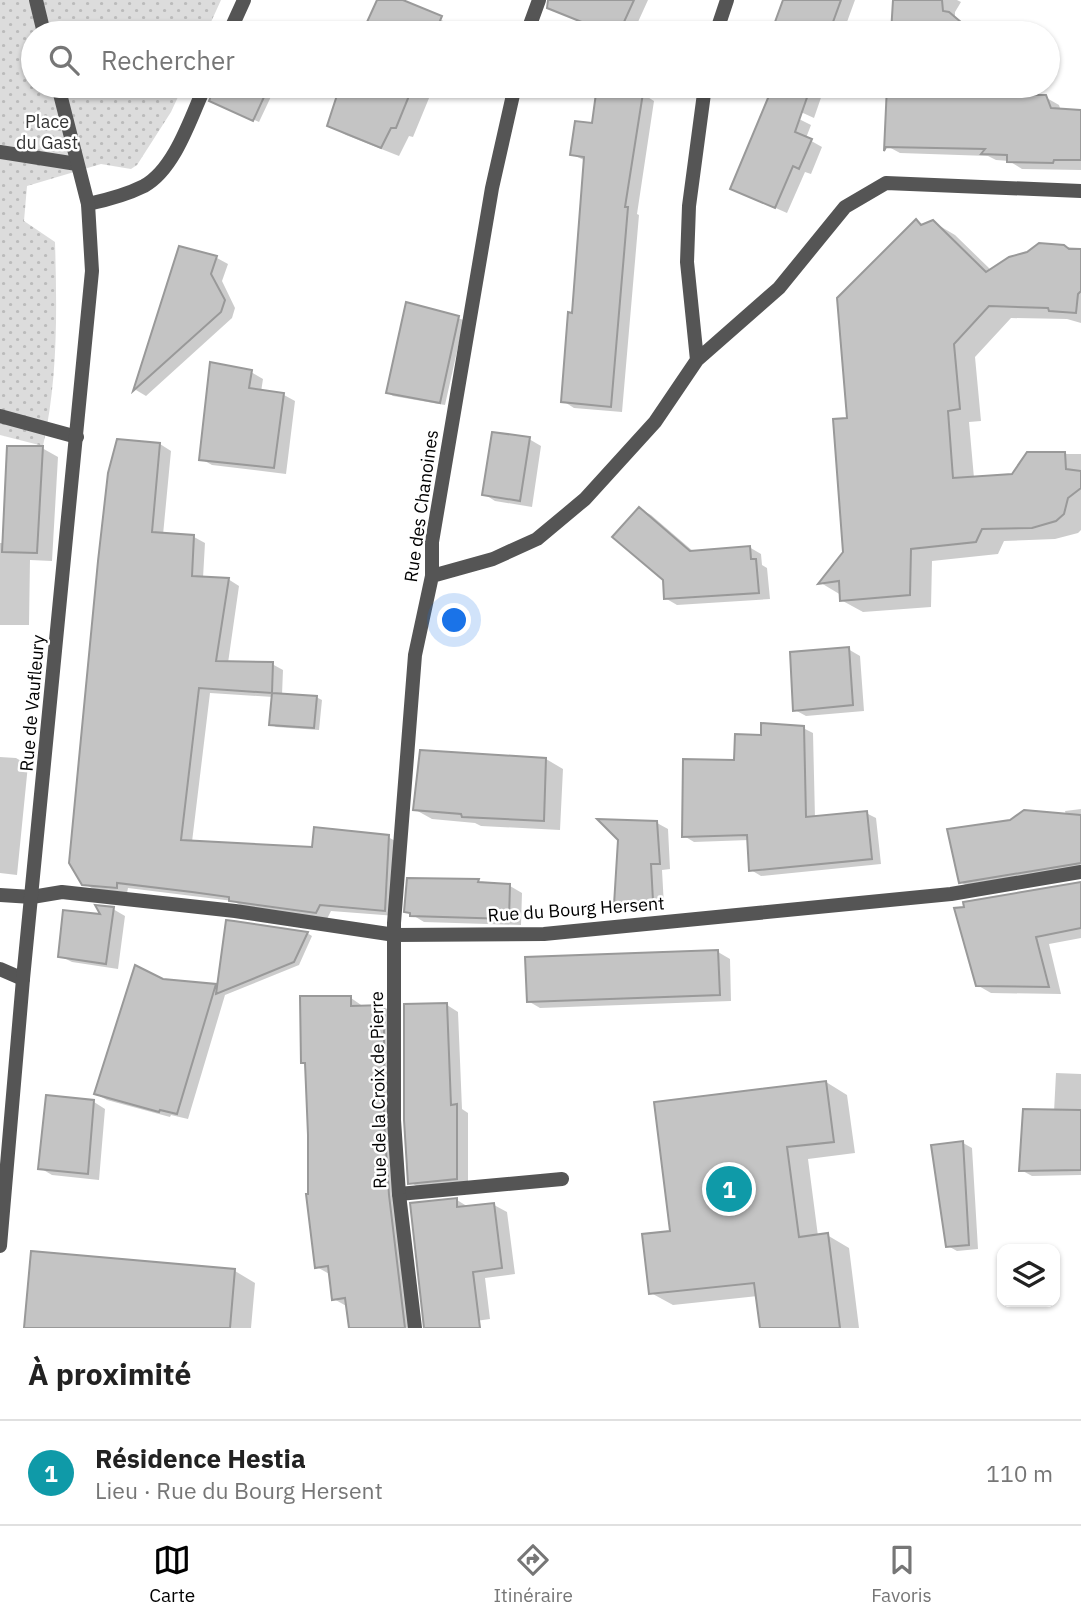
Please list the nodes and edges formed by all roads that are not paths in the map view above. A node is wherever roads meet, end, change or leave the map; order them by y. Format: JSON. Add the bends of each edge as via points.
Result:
{"nodes":[{"id":1,"x":36,"y":0,"type":"edge"},
{"id":2,"x":244,"y":0,"type":"edge"},
{"id":3,"x":539,"y":0,"type":"edge"},
{"id":4,"x":727,"y":0,"type":"edge"},
{"id":5,"x":41,"y":21,"type":"edge"},
{"id":6,"x":234,"y":21,"type":"edge"},
{"id":7,"x":531,"y":21,"type":"edge"},
{"id":8,"x":720,"y":21,"type":"edge"},
{"id":9,"x":61,"y":98,"type":"edge"},
{"id":10,"x":200,"y":98,"type":"edge"},
{"id":11,"x":512,"y":98,"type":"edge"},
{"id":12,"x":703,"y":98,"type":"edge"},
{"id":13,"x":0,"y":152,"type":"edge"},
{"id":14,"x":77,"y":164,"type":"junction"},
{"id":15,"x":1081,"y":191,"type":"edge"},
{"id":16,"x":88,"y":204,"type":"junction"},
{"id":17,"x":697,"y":360,"type":"junction"},
{"id":18,"x":0,"y":416,"type":"edge"},
{"id":19,"x":77,"y":437,"type":"junction"},
{"id":20,"x":432,"y":576,"type":"junction"},
{"id":21,"x":1081,"y":872,"type":"edge"},
{"id":22,"x":0,"y":895,"type":"edge"},
{"id":23,"x":32,"y":897,"type":"junction"},
{"id":24,"x":395,"y":935,"type":"junction"},
{"id":25,"x":0,"y":969,"type":"edge"},
{"id":26,"x":23,"y":979,"type":"junction"},
{"id":27,"x":562,"y":1179,"type":"dead end"},
{"id":28,"x":399,"y":1194,"type":"junction"},
{"id":29,"x":0,"y":1246,"type":"edge"},
{"id":30,"x":415,"y":1328,"type":"edge"}],
"edges":[{"from":1,"to":5,"type":"street"},
{"from":2,"to":6,"type":"street"},
{"from":3,"to":7,"type":"street"},
{"from":4,"to":8,"type":"street"},
{"from":9,"to":14,"type":"street","name":"Rue de Vaufleury"},
{"from":10,"to":16,"type":"street","via":[[172,159],[147,185]]},
{"from":11,"to":20,"type":"street","name":"Rue des Chanoines","via":[[492,188],[432,542]]},
{"from":12,"to":17,"type":"street","via":[[688,220],[687,261]]},
{"from":13,"to":14,"type":"street"},
{"from":14,"to":16,"type":"street","name":"Rue de Vaufleury"},
{"from":15,"to":17,"type":"street","via":[[886,183],[845,206],[779,288]]},
{"from":16,"to":19,"type":"street","name":"Rue de Vaufleury","via":[[92,271]]},
{"from":17,"to":20,"type":"street","via":[[655,422],[586,499],[537,538],[493,559]]},
{"from":18,"to":19,"type":"street"},
{"from":19,"to":23,"type":"street","name":"Rue de Vaufleury"},
{"from":20,"to":24,"type":"street","name":"Rue des Chanoines","via":[[415,655]]},
{"from":21,"to":24,"type":"street","name":"Rue du Bourg Hersent","via":[[951,894],[544,934]]},
{"from":22,"to":23,"type":"street","name":"Rue du Bourg Hersent"},
{"from":23,"to":24,"type":"street","name":"Rue du Bourg Hersent","via":[[62,892]]},
{"from":23,"to":26,"type":"street","name":"Rue de Vaufleury"},
{"from":24,"to":28,"type":"street","name":"Rue de la Croix de Pierre","via":[[394,1120]]},
{"from":25,"to":26,"type":"street"},
{"from":26,"to":29,"type":"street","name":"Rue de Vaufleury"},
{"from":27,"to":28,"type":"street"},
{"from":28,"to":30,"type":"street","name":"Rue de la Croix de Pierre"}]}
